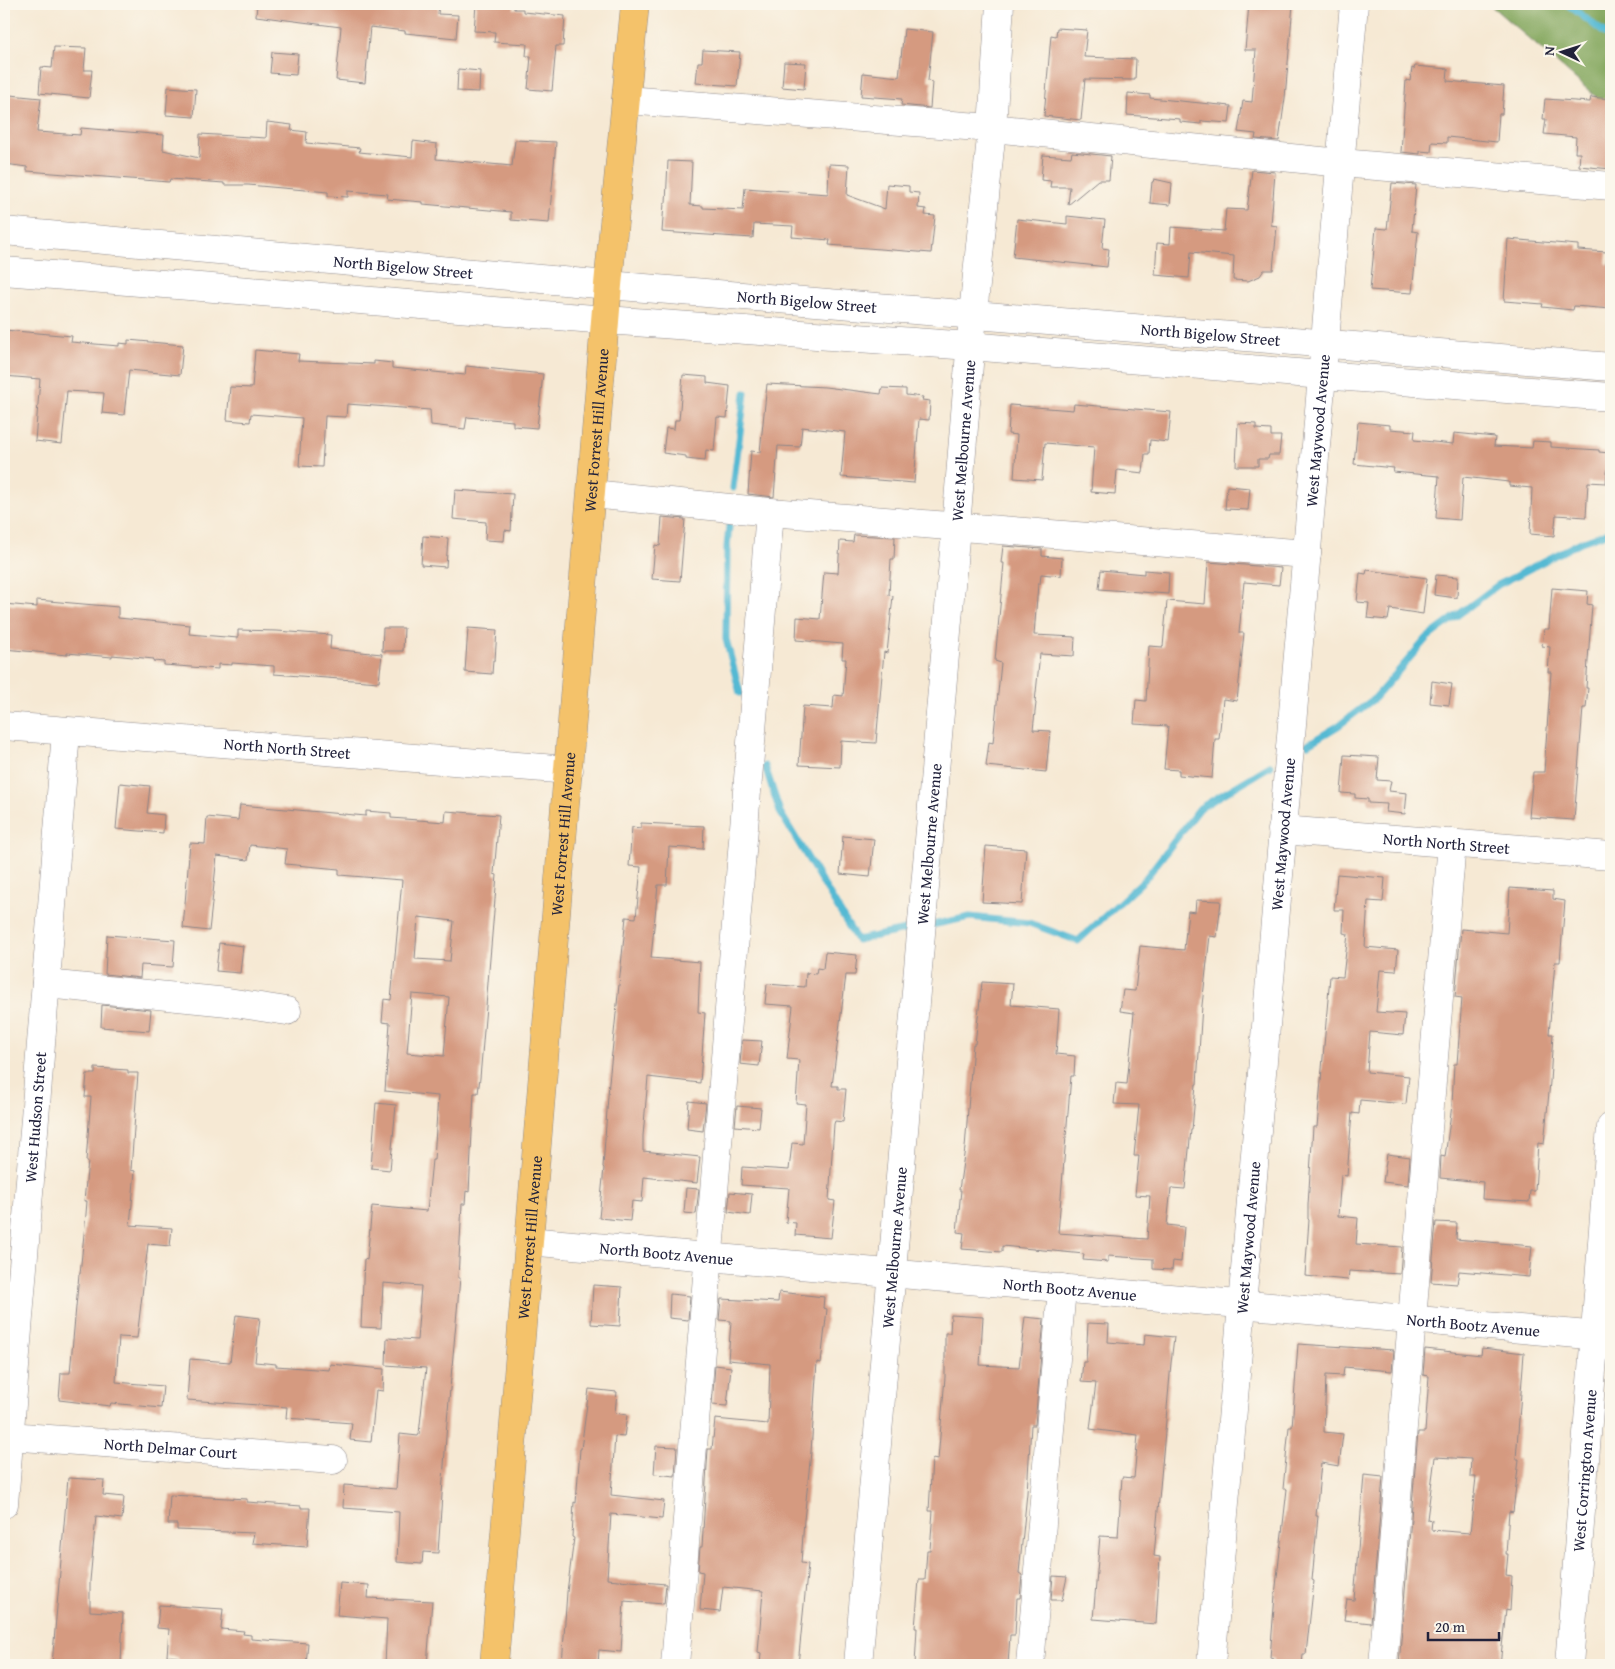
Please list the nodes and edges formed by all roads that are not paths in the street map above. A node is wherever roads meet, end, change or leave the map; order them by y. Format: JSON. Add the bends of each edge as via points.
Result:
{"nodes":[{"id":1,"x":635,"y":4,"type":"edge"},
{"id":2,"x":1354,"y":4,"type":"edge"},
{"id":3,"x":1000,"y":13,"type":"edge"},
{"id":4,"x":626,"y":100,"type":"junction"},
{"id":5,"x":992,"y":128,"type":"junction"},
{"id":6,"x":1341,"y":162,"type":"junction"},
{"id":7,"x":1611,"y":186,"type":"edge"},
{"id":8,"x":4,"y":231,"type":"edge"},
{"id":9,"x":47,"y":235,"type":"junction"},
{"id":10,"x":4,"y":271,"type":"edge"},
{"id":11,"x":44,"y":274,"type":"junction"},
{"id":12,"x":608,"y":285,"type":"junction"},
{"id":13,"x":789,"y":299,"type":"junction"},
{"id":14,"x":973,"y":314,"type":"junction"},
{"id":15,"x":606,"y":320,"type":"junction"},
{"id":16,"x":1147,"y":328,"type":"junction"},
{"id":17,"x":786,"y":333,"type":"junction"},
{"id":18,"x":1324,"y":343,"type":"junction"},
{"id":19,"x":970,"y":346,"type":"junction"},
{"id":20,"x":1493,"y":357,"type":"junction"},
{"id":21,"x":1143,"y":360,"type":"junction"},
{"id":22,"x":1611,"y":367,"type":"edge"},
{"id":23,"x":1322,"y":375,"type":"junction"},
{"id":24,"x":1490,"y":388,"type":"junction"},
{"id":25,"x":1611,"y":397,"type":"edge"},
{"id":26,"x":592,"y":494,"type":"junction"},
{"id":27,"x":770,"y":512,"type":"junction"},
{"id":28,"x":956,"y":527,"type":"junction"},
{"id":29,"x":1307,"y":554,"type":"junction"},
{"id":30,"x":4,"y":726,"type":"edge"},
{"id":31,"x":66,"y":732,"type":"junction"},
{"id":32,"x":569,"y":770,"type":"junction"},
{"id":33,"x":1282,"y":830,"type":"junction"},
{"id":34,"x":1452,"y":843,"type":"junction"},
{"id":35,"x":1611,"y":856,"type":"edge"},
{"id":36,"x":46,"y":984,"type":"junction"},
{"id":37,"x":287,"y":1011,"type":"dead end"},
{"id":38,"x":1611,"y":1127,"type":"edge"},
{"id":39,"x":528,"y":1241,"type":"junction"},
{"id":40,"x":709,"y":1257,"type":"junction"},
{"id":41,"x":892,"y":1272,"type":"junction"},
{"id":42,"x":1062,"y":1288,"type":"junction"},
{"id":43,"x":1241,"y":1304,"type":"junction"},
{"id":44,"x":1413,"y":1319,"type":"junction"},
{"id":45,"x":1603,"y":1336,"type":"edge"},
{"id":46,"x":9,"y":1436,"type":"junction"},
{"id":47,"x":333,"y":1460,"type":"dead end"},
{"id":48,"x":4,"y":1504,"type":"edge"},
{"id":49,"x":494,"y":1665,"type":"edge"},
{"id":50,"x":675,"y":1665,"type":"edge"},
{"id":51,"x":858,"y":1665,"type":"edge"},
{"id":52,"x":1030,"y":1665,"type":"edge"},
{"id":53,"x":1211,"y":1665,"type":"edge"},
{"id":54,"x":1383,"y":1665,"type":"edge"},
{"id":55,"x":1569,"y":1665,"type":"edge"}],
"edges":[{"from":1,"to":4,"type":"main road","name":"West Forrest Hill Avenue"},
{"from":2,"to":6,"type":"street","name":"West Maywood Avenue"},
{"from":3,"to":5,"type":"street","name":"West Melbourne Avenue"},
{"from":4,"to":5,"type":"street"},
{"from":4,"to":12,"type":"main road","name":"West Forrest Hill Avenue"},
{"from":5,"to":6,"type":"street"},
{"from":5,"to":14,"type":"street","name":"West Melbourne Avenue"},
{"from":6,"to":7,"type":"street"},
{"from":6,"to":18,"type":"street","name":"West Maywood Avenue"},
{"from":8,"to":9,"type":"street","name":"North Bigelow Street"},
{"from":9,"to":11,"type":"street"},
{"from":9,"to":12,"type":"street","name":"North Bigelow Street"},
{"from":10,"to":11,"type":"street","name":"North Bigelow Street"},
{"from":11,"to":15,"type":"street","name":"North Bigelow Street"},
{"from":12,"to":13,"type":"street","name":"North Bigelow Street"},
{"from":12,"to":15,"type":"main road","name":"West Forrest Hill Avenue"},
{"from":13,"to":14,"type":"street","name":"North Bigelow Street"},
{"from":13,"to":17,"type":"street"},
{"from":14,"to":16,"type":"street","name":"North Bigelow Street"},
{"from":14,"to":19,"type":"street","name":"West Melbourne Avenue"},
{"from":15,"to":17,"type":"street","name":"North Bigelow Street"},
{"from":15,"to":26,"type":"main road","name":"West Forrest Hill Avenue"},
{"from":16,"to":18,"type":"street","name":"North Bigelow Street"},
{"from":16,"to":21,"type":"street"},
{"from":17,"to":19,"type":"street","name":"North Bigelow Street"},
{"from":18,"to":20,"type":"street","name":"North Bigelow Street"},
{"from":18,"to":23,"type":"street","name":"West Maywood Avenue"},
{"from":19,"to":21,"type":"street","name":"North Bigelow Street"},
{"from":19,"to":28,"type":"street","name":"West Melbourne Avenue"},
{"from":20,"to":22,"type":"street","name":"North Bigelow Street"},
{"from":20,"to":24,"type":"street"},
{"from":21,"to":23,"type":"street","name":"North Bigelow Street"},
{"from":23,"to":24,"type":"street","name":"North Bigelow Street"},
{"from":23,"to":29,"type":"street","name":"West Maywood Avenue"},
{"from":24,"to":25,"type":"street","name":"North Bigelow Street"},
{"from":26,"to":27,"type":"street"},
{"from":26,"to":32,"type":"main road","name":"West Forrest Hill Avenue"},
{"from":27,"to":28,"type":"street"},
{"from":27,"to":40,"type":"street"},
{"from":28,"to":29,"type":"street"},
{"from":28,"to":41,"type":"street","name":"West Melbourne Avenue"},
{"from":29,"to":33,"type":"street","name":"West Maywood Avenue"},
{"from":30,"to":31,"type":"street","name":"North North Street"},
{"from":31,"to":32,"type":"street","name":"North North Street"},
{"from":31,"to":36,"type":"street","name":"West Hudson Street"},
{"from":32,"to":39,"type":"main road","name":"West Forrest Hill Avenue"},
{"from":33,"to":34,"type":"street","name":"North North Street"},
{"from":33,"to":43,"type":"street","name":"West Maywood Avenue"},
{"from":34,"to":35,"type":"street","name":"North North Street"},
{"from":34,"to":44,"type":"street"},
{"from":36,"to":37,"type":"street"},
{"from":36,"to":46,"type":"street","name":"West Hudson Street"},
{"from":38,"to":45,"type":"street","name":"West Corrington Avenue"},
{"from":39,"to":40,"type":"street","name":"North Bootz Avenue"},
{"from":39,"to":49,"type":"main road","name":"West Forrest Hill Avenue"},
{"from":40,"to":41,"type":"street","name":"North Bootz Avenue"},
{"from":40,"to":50,"type":"street"},
{"from":41,"to":42,"type":"street","name":"North Bootz Avenue"},
{"from":41,"to":51,"type":"street","name":"West Melbourne Avenue"},
{"from":42,"to":43,"type":"street","name":"North Bootz Avenue"},
{"from":42,"to":52,"type":"street"},
{"from":43,"to":44,"type":"street","name":"North Bootz Avenue"},
{"from":43,"to":53,"type":"street","name":"West Maywood Avenue"},
{"from":44,"to":45,"type":"street","name":"North Bootz Avenue"},
{"from":44,"to":54,"type":"street"},
{"from":45,"to":55,"type":"street","name":"West Corrington Avenue"},
{"from":46,"to":47,"type":"street","name":"North Delmar Court"},
{"from":46,"to":48,"type":"street","name":"West Hudson Street"}]}
